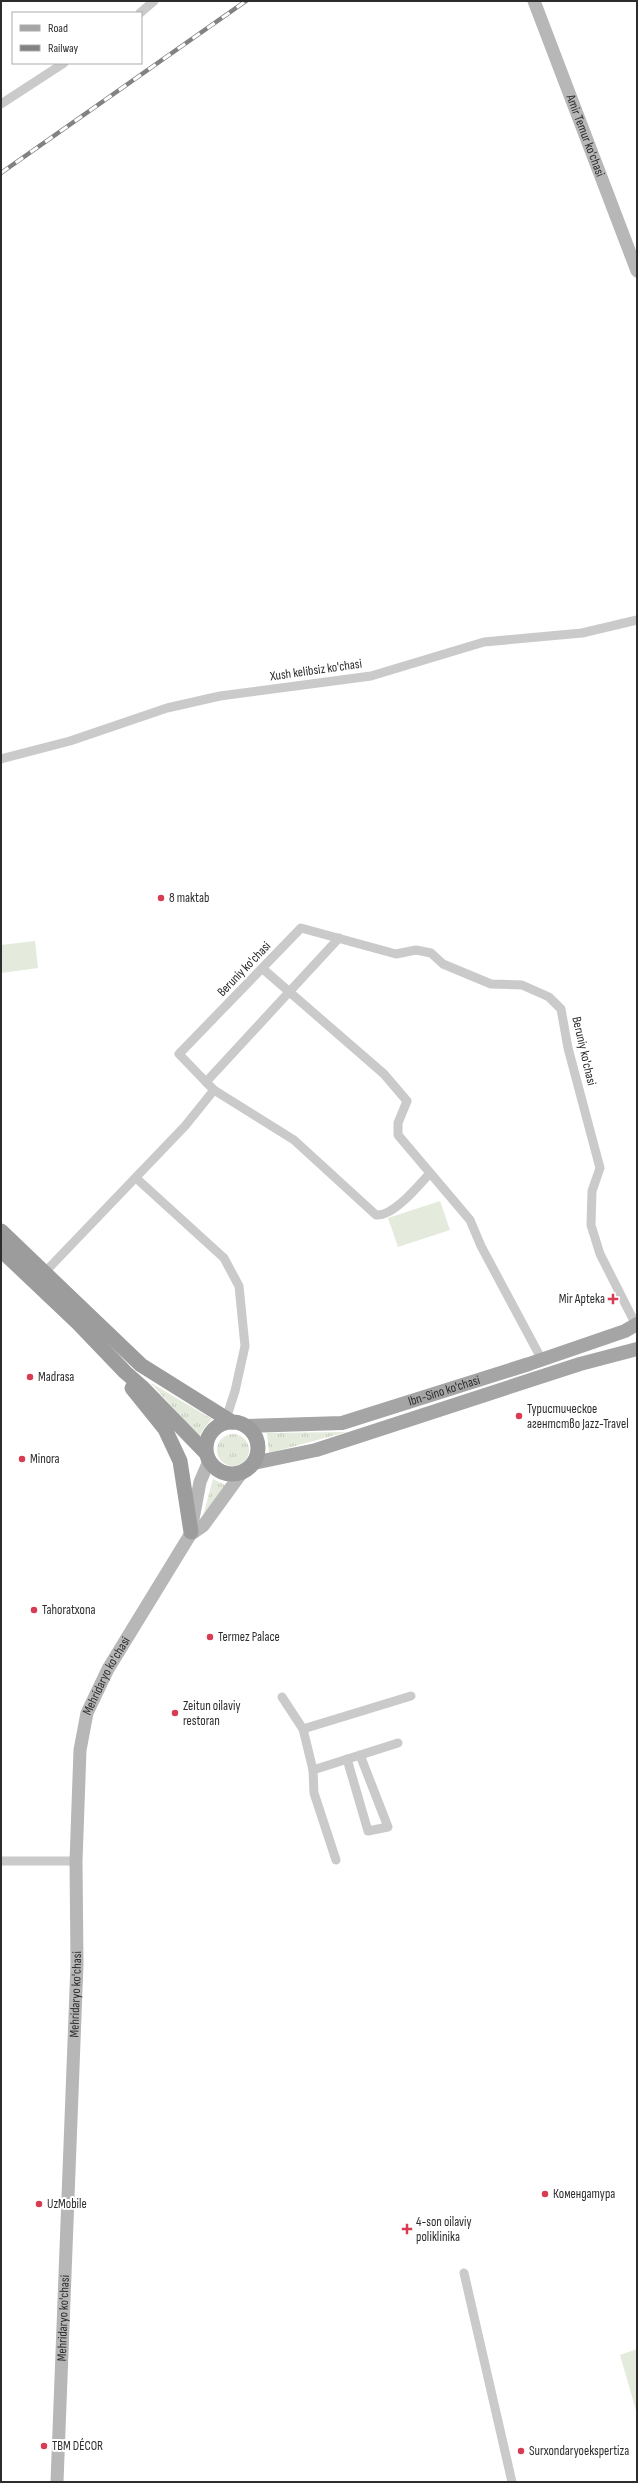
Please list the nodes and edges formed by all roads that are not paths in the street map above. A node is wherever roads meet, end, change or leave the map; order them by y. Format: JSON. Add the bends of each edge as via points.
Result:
{"nodes":[{"id":1,"x":154,"y":1,"type":"edge"},
{"id":2,"x":534,"y":1,"type":"edge"},
{"id":3,"x":141,"y":12,"type":"edge"},
{"id":4,"x":62,"y":64,"type":"edge"},
{"id":5,"x":1,"y":104,"type":"edge"},
{"id":6,"x":637,"y":271,"type":"edge"},
{"id":7,"x":637,"y":620,"type":"edge"},
{"id":8,"x":1,"y":759,"type":"edge"},
{"id":9,"x":339,"y":938,"type":"junction"},
{"id":10,"x":263,"y":969,"type":"junction"},
{"id":11,"x":290,"y":992,"type":"junction"},
{"id":12,"x":206,"y":1082,"type":"junction"},
{"id":13,"x":214,"y":1090,"type":"junction"},
{"id":14,"x":430,"y":1173,"type":"junction"},
{"id":15,"x":136,"y":1178,"type":"junction"},
{"id":16,"x":1,"y":1231,"type":"edge"},
{"id":17,"x":1,"y":1250,"type":"edge"},
{"id":18,"x":45,"y":1272,"type":"junction"},
{"id":19,"x":636,"y":1325,"type":"edge"},
{"id":20,"x":637,"y":1349,"type":"edge"},
{"id":21,"x":542,"y":1360,"type":"junction"},
{"id":22,"x":125,"y":1372,"type":"junction"},
{"id":23,"x":234,"y":1422,"type":"junction"},
{"id":24,"x":208,"y":1457,"type":"junction"},
{"id":25,"x":249,"y":1467,"type":"junction"},
{"id":26,"x":190,"y":1534,"type":"junction"},
{"id":27,"x":411,"y":1696,"type":"dead end"},
{"id":28,"x":282,"y":1697,"type":"dead end"},
{"id":29,"x":303,"y":1729,"type":"junction"},
{"id":30,"x":398,"y":1743,"type":"dead end"},
{"id":31,"x":360,"y":1755,"type":"junction"},
{"id":32,"x":347,"y":1760,"type":"junction"},
{"id":33,"x":313,"y":1770,"type":"junction"},
{"id":34,"x":336,"y":1860,"type":"dead end"},
{"id":35,"x":1,"y":1861,"type":"edge"},
{"id":36,"x":76,"y":1861,"type":"junction"},
{"id":37,"x":464,"y":2273,"type":"dead end"},
{"id":38,"x":58,"y":2482,"type":"edge"},
{"id":39,"x":512,"y":2482,"type":"edge"}],
"edges":[{"from":1,"to":3,"type":"street"},
{"from":2,"to":6,"type":"main road","name":"Amir Temur ko'chasi"},
{"from":4,"to":5,"type":"street"},
{"from":7,"to":8,"type":"street","name":"Xush kelibsiz ko'chasi","via":[[582,632],[484,642],[371,676],[220,696],[167,708],[70,741]]},
{"from":9,"to":10,"type":"street","name":"Beruniy ko'chasi","via":[[301,928]]},
{"from":9,"to":11,"type":"street"},
{"from":9,"to":19,"type":"street","name":"Beruniy ko'chasi","via":[[396,954],[416,950],[431,953],[443,964],[491,984],[522,985],[549,997],[561,1009],[568,1048],[600,1168],[592,1191],[591,1225],[600,1254]]},
{"from":10,"to":11,"type":"street"},
{"from":10,"to":12,"type":"street","name":"Beruniy ko'chasi","via":[[179,1054]]},
{"from":11,"to":12,"type":"street"},
{"from":11,"to":14,"type":"street","via":[[384,1074],[407,1101],[398,1123],[398,1135]]},
{"from":12,"to":13,"type":"street"},
{"from":13,"to":14,"type":"street","via":[[294,1140],[376,1215],[382,1216],[408,1197]]},
{"from":13,"to":15,"type":"street","via":[[185,1126]]},
{"from":14,"to":21,"type":"street","via":[[470,1220],[481,1246]]},
{"from":15,"to":18,"type":"street"},
{"from":15,"to":23,"type":"street","via":[[224,1258],[239,1286],[245,1346],[235,1390]]},
{"from":16,"to":18,"type":"highway"},
{"from":17,"to":22,"type":"highway"},
{"from":18,"to":23,"type":"highway","via":[[141,1365]]},
{"from":19,"to":21,"type":"main road","name":"Ibn-Sino ko'chasi"},
{"from":20,"to":25,"type":"main road","name":"Ibn-Sino ko'chasi","via":[[573,1367],[316,1450]]},
{"from":21,"to":23,"type":"main road","name":"Ibn-Sino ko'chasi","via":[[342,1423]]},
{"from":22,"to":24,"type":"highway"},
{"from":22,"to":26,"type":"highway","via":[[134,1391],[165,1429],[180,1461]]},
{"from":23,"to":24,"type":"highway","via":[[221,1425],[212,1432],[207,1442]]},
{"from":23,"to":25,"type":"highway","via":[[253,1433],[257,1442],[258,1453]]},
{"from":24,"to":25,"type":"highway","via":[[216,1468],[224,1473],[234,1474]]},
{"from":24,"to":26,"type":"main road","via":[[200,1482]]},
{"from":25,"to":26,"type":"main road","via":[[203,1526]]},
{"from":26,"to":36,"type":"main road","name":"Мehridaryo ko'chasi","via":[[127,1635],[87,1713],[80,1750]]},
{"from":27,"to":29,"type":"street"},
{"from":28,"to":29,"type":"street"},
{"from":29,"to":33,"type":"street"},
{"from":30,"to":31,"type":"street"},
{"from":31,"to":32,"type":"street"},
{"from":31,"to":32,"type":"street","via":[[388,1827],[368,1831]]},
{"from":32,"to":33,"type":"street"},
{"from":33,"to":34,"type":"street","via":[[314,1793]]},
{"from":35,"to":36,"type":"street"},
{"from":36,"to":38,"type":"main road","name":"Мehridaryo ko'chasi","via":[[77,1964]]},
{"from":37,"to":39,"type":"street"}]}
